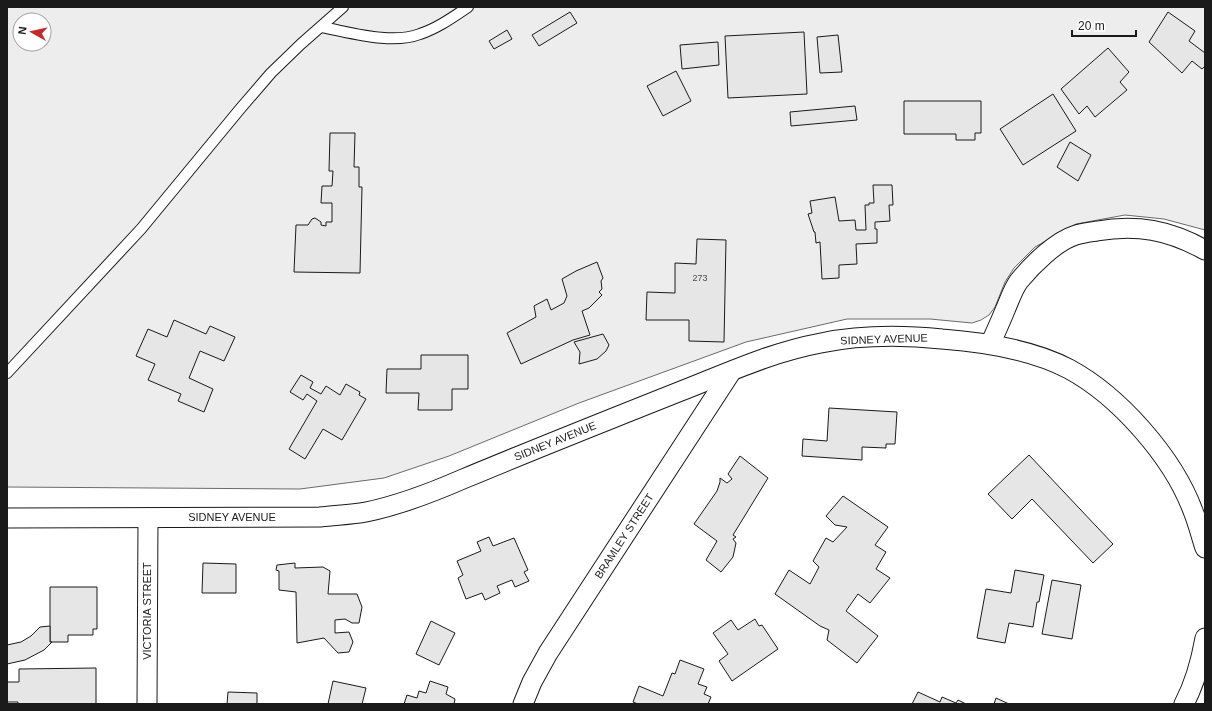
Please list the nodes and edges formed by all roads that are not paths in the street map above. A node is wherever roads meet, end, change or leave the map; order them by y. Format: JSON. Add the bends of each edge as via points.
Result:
{"nodes":[{"id":1,"x":342,"y":7,"type":"edge"},
{"id":2,"x":468,"y":7,"type":"edge"},
{"id":3,"x":321,"y":27,"type":"junction"},
{"id":4,"x":1205,"y":250,"type":"edge"},
{"id":5,"x":990,"y":344,"type":"junction"},
{"id":6,"x":7,"y":372,"type":"edge"},
{"id":7,"x":731,"y":372,"type":"junction"},
{"id":8,"x":7,"y":518,"type":"edge"},
{"id":9,"x":148,"y":518,"type":"junction"},
{"id":10,"x":1205,"y":548,"type":"edge"},
{"id":11,"x":1205,"y":638,"type":"edge"},
{"id":12,"x":147,"y":704,"type":"edge"},
{"id":13,"x":523,"y":704,"type":"edge"},
{"id":14,"x":1184,"y":704,"type":"edge"}],
"edges":[{"from":1,"to":3,"type":"lane"},
{"from":2,"to":3,"type":"lane","via":[[419,35],[400,38],[374,37]]},
{"from":3,"to":6,"type":"lane","via":[[272,73],[141,229]]},
{"from":4,"to":5,"type":"street","via":[[1179,238],[1137,228],[1114,228],[1075,235],[1043,256],[1019,281]]},
{"from":5,"to":7,"type":"street","name":"SIDNEY AVENUE","via":[[913,336],[856,338],[821,342],[767,357]]},
{"from":5,"to":10,"type":"street","name":"SIDNEY AVENUE","via":[[1068,368],[1090,382],[1124,411],[1142,429],[1177,476],[1193,509]]},
{"from":7,"to":9,"type":"street","name":"SIDNEY AVENUE","via":[[432,492],[364,513],[320,517]]},
{"from":7,"to":13,"type":"street","name":"BRAMLEY STREET","via":[[548,653]]},
{"from":8,"to":9,"type":"street","name":"SIDNEY AVENUE"},
{"from":9,"to":12,"type":"street","name":"VICTORIA STREET"},
{"from":11,"to":14,"type":"street","via":[[1190,692]]}]}
